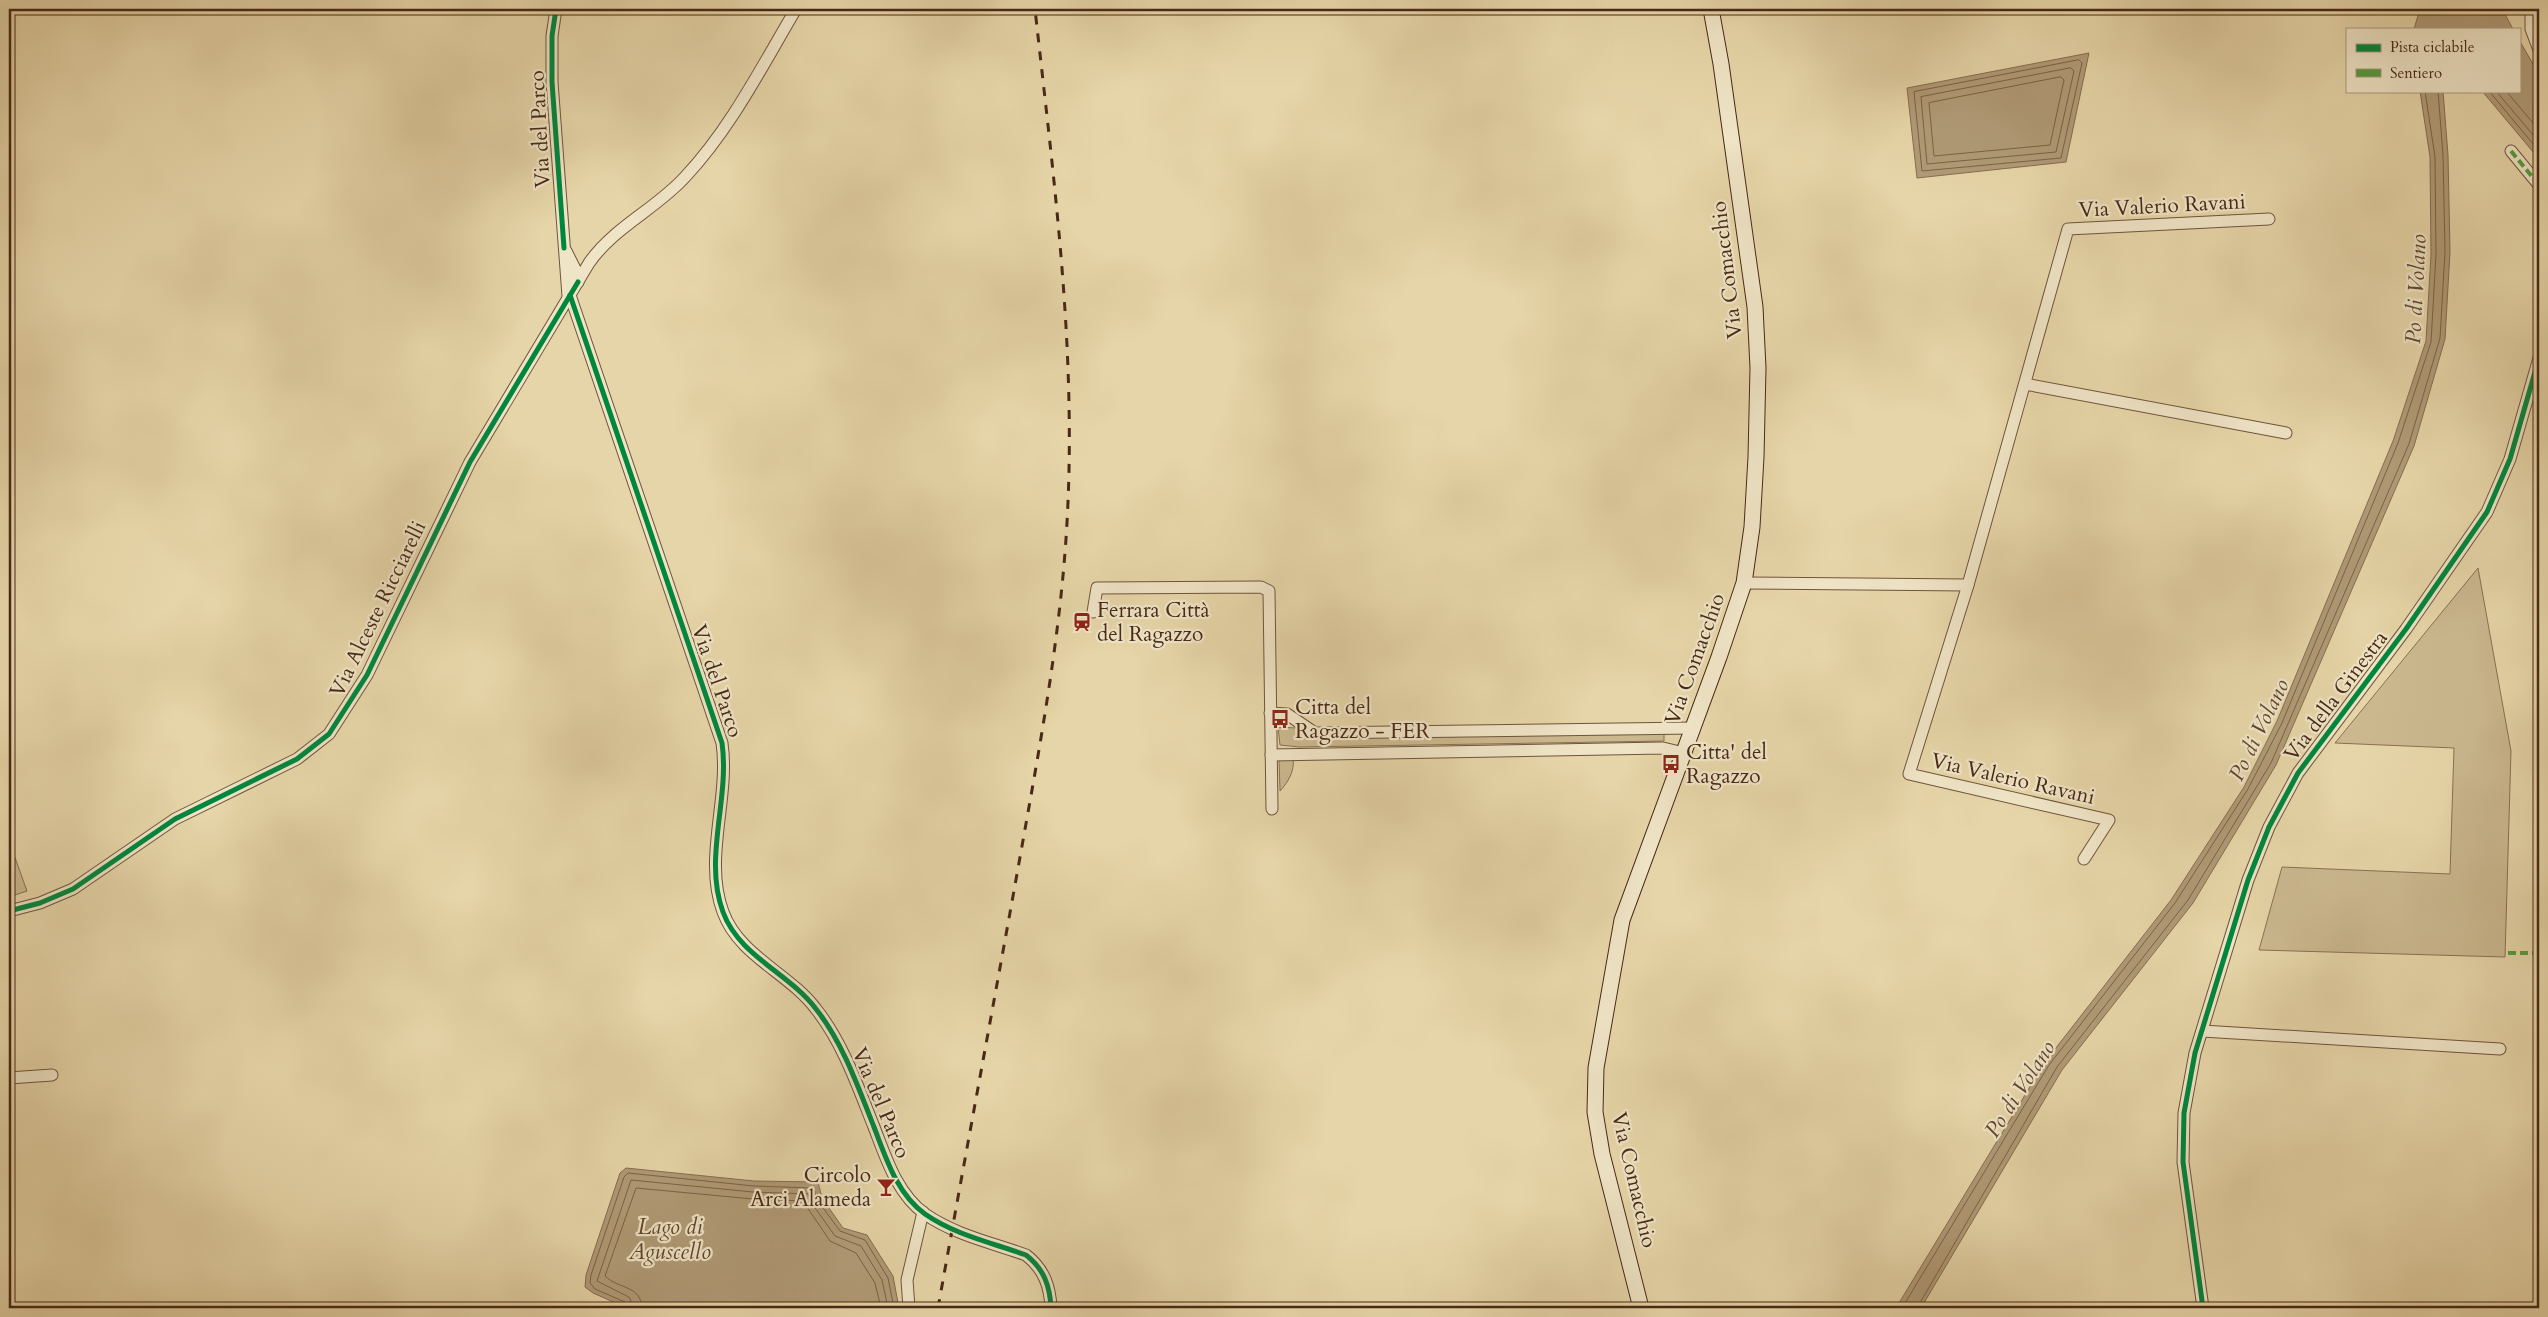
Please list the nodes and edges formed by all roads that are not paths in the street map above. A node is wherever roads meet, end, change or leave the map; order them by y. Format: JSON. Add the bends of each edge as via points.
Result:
{"nodes":[{"id":1,"x":556,"y":9,"type":"edge"},
{"id":2,"x":796,"y":9,"type":"edge"},
{"id":3,"x":1712,"y":9,"type":"edge"},
{"id":4,"x":2531,"y":9,"type":"edge"},
{"id":5,"x":2539,"y":50,"type":"edge"},
{"id":6,"x":2511,"y":152,"type":"dead end"},
{"id":7,"x":2539,"y":185,"type":"edge"},
{"id":8,"x":2269,"y":219,"type":"dead end"},
{"id":9,"x":564,"y":248,"type":"junction"},
{"id":10,"x":565,"y":266,"type":"junction"},
{"id":11,"x":578,"y":282,"type":"junction"},
{"id":12,"x":568,"y":298,"type":"junction"},
{"id":13,"x":2539,"y":358,"type":"edge"},
{"id":14,"x":2025,"y":384,"type":"junction"},
{"id":15,"x":2286,"y":433,"type":"dead end"},
{"id":16,"x":1744,"y":582,"type":"junction"},
{"id":17,"x":1968,"y":585,"type":"junction"},
{"id":18,"x":1093,"y":612,"type":"dead end"},
{"id":19,"x":1270,"y":713,"type":"junction"},
{"id":20,"x":1693,"y":728,"type":"junction"},
{"id":21,"x":1684,"y":753,"type":"junction"},
{"id":22,"x":1271,"y":754,"type":"junction"},
{"id":23,"x":1272,"y":809,"type":"dead end"},
{"id":24,"x":2084,"y":860,"type":"dead end"},
{"id":25,"x":9,"y":911,"type":"edge"},
{"id":26,"x":2202,"y":1031,"type":"junction"},
{"id":27,"x":2500,"y":1049,"type":"dead end"},
{"id":28,"x":52,"y":1075,"type":"dead end"},
{"id":29,"x":9,"y":1078,"type":"edge"},
{"id":30,"x":923,"y":1212,"type":"junction"},
{"id":31,"x":909,"y":1308,"type":"edge"},
{"id":32,"x":1051,"y":1308,"type":"edge"},
{"id":33,"x":1641,"y":1308,"type":"edge"},
{"id":34,"x":2203,"y":1308,"type":"edge"}],
"edges":[{"from":1,"to":9,"type":"street","name":"Via del Parco","via":[[552,36],[552,82]]},
{"from":2,"to":11,"type":"street","name":"Via Alceste Ricciarelli","via":[[749,89],[698,162],[669,193],[601,247]]},
{"from":3,"to":16,"type":"main road","name":"Via Comacchio","via":[[1757,339],[1756,457],[1752,527]]},
{"from":4,"to":5,"type":"street","via":[[2531,29]]},
{"from":6,"to":7,"type":"street"},
{"from":8,"to":14,"type":"street","name":"Via Valerio Ravani","via":[[2068,229]]},
{"from":9,"to":10,"type":"street","name":"Via del Parco"},
{"from":9,"to":11,"type":"street","name":"Via del Parco"},
{"from":10,"to":11,"type":"street"},
{"from":10,"to":12,"type":"street","name":"Via del Parco"},
{"from":11,"to":12,"type":"street","name":"Via Alceste Ricciarelli"},
{"from":12,"to":25,"type":"street","name":"Via Alceste Ricciarelli","via":[[470,462],[367,676],[329,734],[297,759],[175,819],[72,889],[40,903]]},
{"from":12,"to":30,"type":"street","name":"Via del Parco","via":[[721,738],[724,764],[715,868],[723,912],[745,946],[804,996],[822,1016],[843,1055],[894,1175]]},
{"from":13,"to":26,"type":"street","name":"Via della Ginestra","via":[[2510,460],[2487,512],[2406,629],[2313,750],[2269,827],[2248,880]]},
{"from":14,"to":15,"type":"street"},
{"from":14,"to":17,"type":"street","name":"Via Valerio Ravani"},
{"from":16,"to":17,"type":"street"},
{"from":16,"to":20,"type":"main road","name":"Via Comacchio"},
{"from":17,"to":24,"type":"street","name":"Via Valerio Ravani","via":[[1909,774],[2109,820]]},
{"from":18,"to":19,"type":"street","via":[[1097,588],[1265,588],[1270,594]]},
{"from":19,"to":20,"type":"street","via":[[1287,714],[1315,733]]},
{"from":19,"to":22,"type":"street"},
{"from":20,"to":21,"type":"main road","name":"Via Comacchio"},
{"from":21,"to":22,"type":"street","via":[[1663,748]]},
{"from":21,"to":33,"type":"main road","name":"Via Comacchio","via":[[1622,920],[1596,1068],[1595,1112],[1602,1154]]},
{"from":22,"to":23,"type":"street"},
{"from":26,"to":27,"type":"street"},
{"from":26,"to":34,"type":"street","name":"Via della Ginestra","via":[[2188,1083],[2182,1133]]},
{"from":28,"to":29,"type":"street"},
{"from":30,"to":31,"type":"street","via":[[907,1280]]},
{"from":30,"to":32,"type":"street","name":"Via del Parco","via":[[952,1230],[1030,1258],[1046,1279]]}]}
